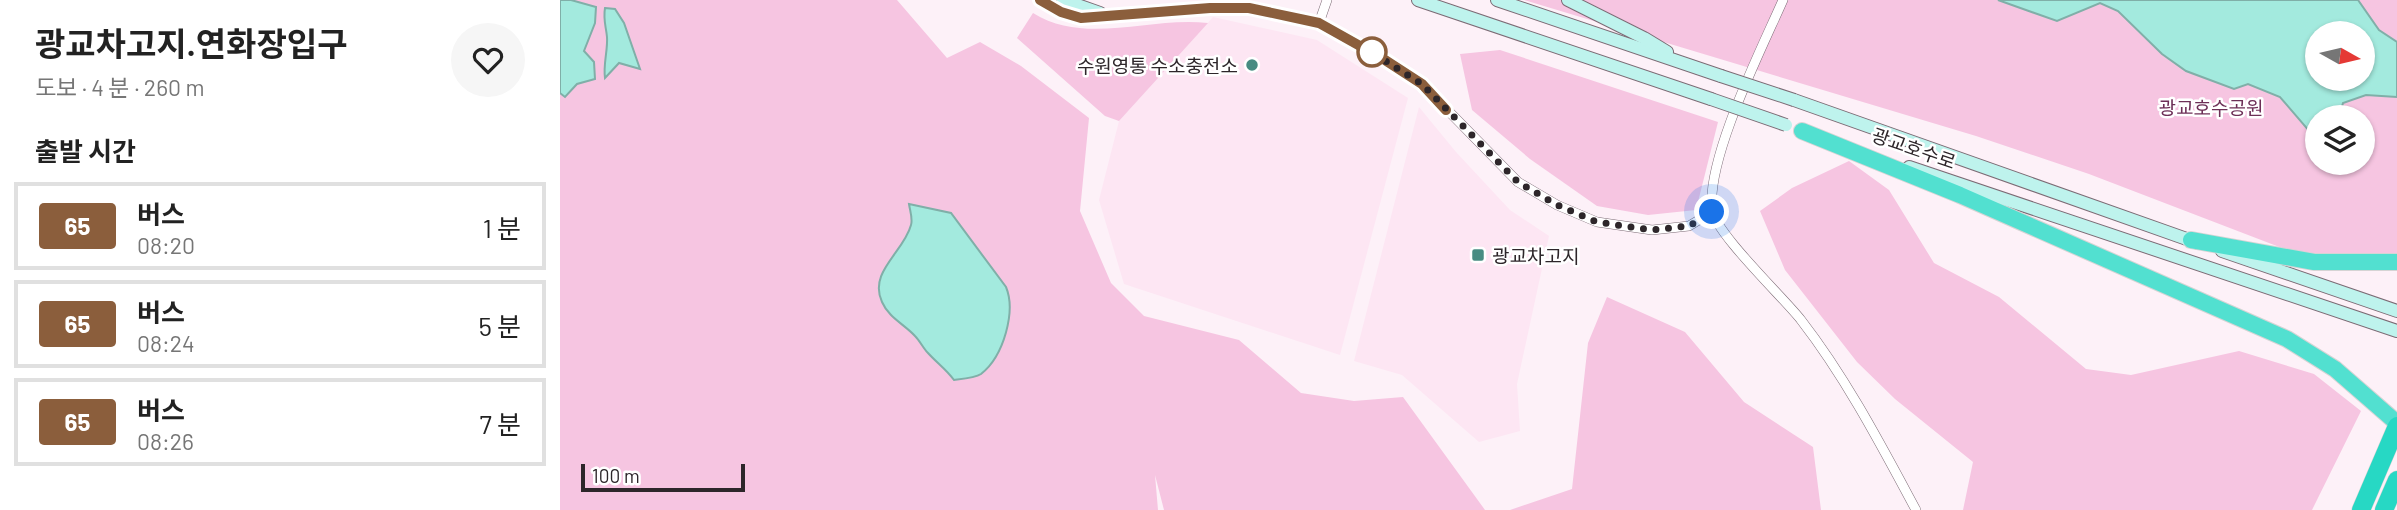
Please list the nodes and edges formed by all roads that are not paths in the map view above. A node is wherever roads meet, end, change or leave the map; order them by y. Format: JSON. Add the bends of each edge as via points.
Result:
{"nodes":[{"id":1,"x":1040,"y":0,"type":"edge"},
{"id":2,"x":1063,"y":0,"type":"edge"},
{"id":3,"x":1327,"y":0,"type":"edge"},
{"id":4,"x":1418,"y":0,"type":"edge"},
{"id":5,"x":1497,"y":0,"type":"edge"},
{"id":6,"x":1568,"y":0,"type":"edge"},
{"id":7,"x":1783,"y":0,"type":"edge"},
{"id":8,"x":1107,"y":15,"type":"junction"},
{"id":9,"x":1319,"y":23,"type":"junction"},
{"id":10,"x":1685,"y":64,"type":"junction"},
{"id":11,"x":1802,"y":131,"type":"junction"},
{"id":12,"x":1712,"y":212,"type":"junction"},
{"id":13,"x":2190,"y":240,"type":"junction"},
{"id":14,"x":2397,"y":262,"type":"edge"},
{"id":15,"x":2397,"y":311,"type":"edge"},
{"id":16,"x":2397,"y":331,"type":"edge"},
{"id":17,"x":2397,"y":425,"type":"edge"},
{"id":18,"x":2397,"y":480,"type":"edge"},
{"id":19,"x":1916,"y":510,"type":"edge"},
{"id":20,"x":2361,"y":510,"type":"edge"},
{"id":21,"x":2384,"y":510,"type":"edge"}],
"edges":[{"from":1,"to":8,"type":"main road","via":[[1081,18]]},
{"from":2,"to":8,"type":"main road"},
{"from":3,"to":9,"type":"street"},
{"from":4,"to":11,"type":"main road","name":"광교호수로","bridge":true},
{"from":5,"to":10,"type":"main road","name":"광교호수로"},
{"from":6,"to":10,"type":"main road"},
{"from":7,"to":12,"type":"street","via":[[1712,179]]},
{"from":8,"to":9,"type":"main road","via":[[1249,8]]},
{"from":9,"to":12,"type":"street","via":[[1422,84],[1518,182],[1557,205],[1597,222],[1652,230],[1689,226]]},
{"from":10,"to":13,"type":"main road","name":"광교호수로","bridge":true},
{"from":11,"to":16,"type":"main road","name":"광교호수로"},
{"from":11,"to":17,"type":"highway","via":[[2287,339],[2335,369]]},
{"from":12,"to":19,"type":"street","via":[[1739,251],[1801,320],[1864,416]]},
{"from":13,"to":14,"type":"highway","via":[[2314,262]]},
{"from":13,"to":15,"type":"main road","name":"광교호수로"},
{"from":17,"to":20,"type":"highway"},
{"from":18,"to":21,"type":"highway"}]}
